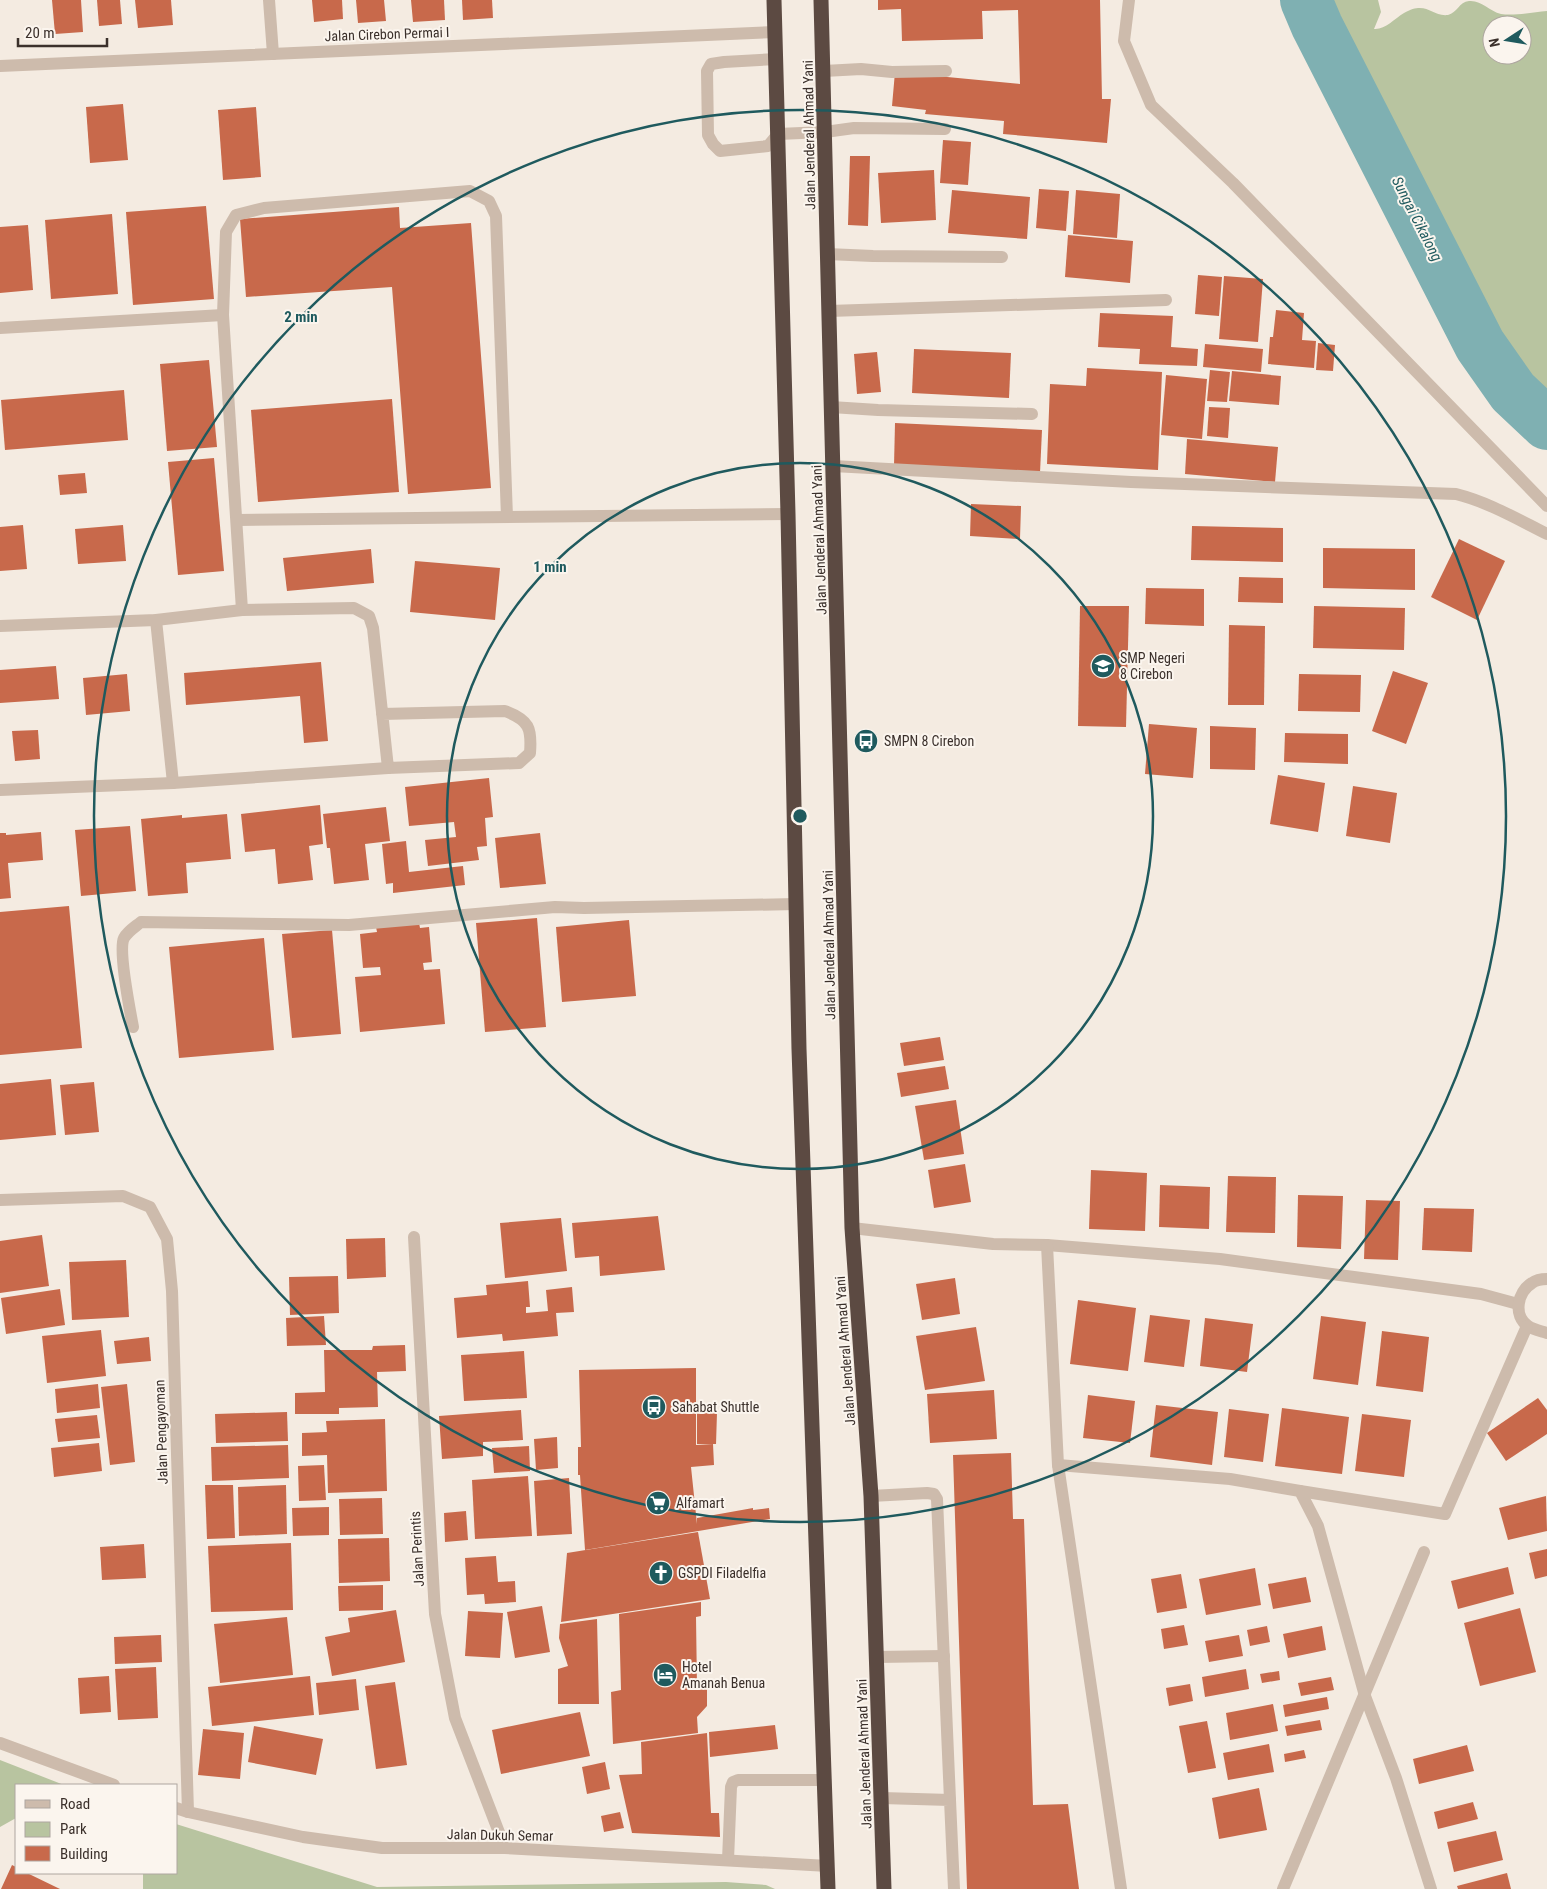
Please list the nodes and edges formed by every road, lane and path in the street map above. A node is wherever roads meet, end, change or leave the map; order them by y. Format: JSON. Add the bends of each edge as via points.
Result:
{"nodes":[{"id":1,"x":269,"y":0,"type":"edge"},
{"id":2,"x":774,"y":0,"type":"edge"},
{"id":3,"x":821,"y":0,"type":"edge"},
{"id":4,"x":1129,"y":0,"type":"edge"},
{"id":5,"x":775,"y":32,"type":"junction"},
{"id":6,"x":273,"y":54,"type":"junction"},
{"id":7,"x":776,"y":59,"type":"junction"},
{"id":8,"x":0,"y":66,"type":"edge"},
{"id":9,"x":824,"y":71,"type":"junction"},
{"id":10,"x":946,"y":71,"type":"dead end"},
{"id":11,"x":945,"y":129,"type":"dead end"},
{"id":12,"x":824,"y":132,"type":"junction"},
{"id":13,"x":778,"y":134,"type":"junction"},
{"id":14,"x":828,"y":254,"type":"junction"},
{"id":15,"x":1002,"y":257,"type":"dead end"},
{"id":16,"x":1166,"y":300,"type":"dead end"},
{"id":17,"x":829,"y":311,"type":"junction"},
{"id":18,"x":223,"y":315,"type":"junction"},
{"id":19,"x":0,"y":328,"type":"edge"},
{"id":20,"x":831,"y":407,"type":"junction"},
{"id":21,"x":1032,"y":414,"type":"dead end"},
{"id":22,"x":833,"y":466,"type":"junction"},
{"id":23,"x":1547,"y":506,"type":"edge"},
{"id":24,"x":788,"y":514,"type":"junction"},
{"id":25,"x":507,"y":517,"type":"junction"},
{"id":26,"x":237,"y":520,"type":"junction"},
{"id":27,"x":1547,"y":534,"type":"edge"},
{"id":28,"x":242,"y":610,"type":"junction"},
{"id":29,"x":156,"y":620,"type":"junction"},
{"id":30,"x":0,"y":626,"type":"edge"},
{"id":31,"x":382,"y":714,"type":"junction"},
{"id":32,"x":388,"y":768,"type":"junction"},
{"id":33,"x":173,"y":783,"type":"junction"},
{"id":34,"x":0,"y":790,"type":"edge"},
{"id":35,"x":796,"y":904,"type":"junction"},
{"id":36,"x":133,"y":1027,"type":"dead end"},
{"id":37,"x":0,"y":1200,"type":"edge"},
{"id":38,"x":852,"y":1228,"type":"junction"},
{"id":39,"x":414,"y":1237,"type":"dead end"},
{"id":40,"x":1047,"y":1245,"type":"junction"},
{"id":41,"x":1547,"y":1278,"type":"edge"},
{"id":42,"x":1518,"y":1304,"type":"junction"},
{"id":43,"x":1527,"y":1326,"type":"junction"},
{"id":44,"x":1547,"y":1333,"type":"edge"},
{"id":45,"x":1058,"y":1465,"type":"junction"},
{"id":46,"x":1300,"y":1491,"type":"junction"},
{"id":47,"x":871,"y":1496,"type":"junction"},
{"id":48,"x":1424,"y":1552,"type":"dead end"},
{"id":49,"x":944,"y":1656,"type":"junction"},
{"id":50,"x":877,"y":1657,"type":"junction"},
{"id":51,"x":1365,"y":1696,"type":"junction"},
{"id":52,"x":0,"y":1743,"type":"edge"},
{"id":53,"x":824,"y":1780,"type":"junction"},
{"id":54,"x":111,"y":1784,"type":"edge"},
{"id":55,"x":882,"y":1798,"type":"junction"},
{"id":56,"x":950,"y":1800,"type":"junction"},
{"id":57,"x":182,"y":1810,"type":"edge"},
{"id":58,"x":505,"y":1848,"type":"junction"},
{"id":59,"x":728,"y":1860,"type":"junction"},
{"id":60,"x":828,"y":1866,"type":"junction"},
{"id":61,"x":828,"y":1889,"type":"edge"},
{"id":62,"x":884,"y":1889,"type":"edge"},
{"id":63,"x":954,"y":1889,"type":"edge"},
{"id":64,"x":1121,"y":1889,"type":"edge"},
{"id":65,"x":1283,"y":1889,"type":"edge"},
{"id":66,"x":1431,"y":1889,"type":"edge"}],
"edges":[{"from":1,"to":6,"type":"street"},
{"from":2,"to":5,"type":"highway"},
{"from":3,"to":9,"type":"highway","name":"Jalan Jenderal Ahmad Yani"},
{"from":4,"to":23,"type":"street","via":[[1124,41],[1151,105],[1233,183]]},
{"from":5,"to":6,"type":"street","name":"Jalan Cirebon Permai I"},
{"from":5,"to":7,"type":"highway"},
{"from":6,"to":8,"type":"street","name":"Jalan Cirebon Permai I"},
{"from":7,"to":13,"type":"highway"},
{"from":7,"to":13,"type":"street","via":[[711,64],[706,82],[708,135],[720,151],[768,146]]},
{"from":9,"to":10,"type":"street"},
{"from":9,"to":12,"type":"highway","name":"Jalan Jenderal Ahmad Yani"},
{"from":11,"to":12,"type":"street","via":[[854,128]]},
{"from":12,"to":13,"type":"street"},
{"from":12,"to":14,"type":"highway","name":"Jalan Jenderal Ahmad Yani"},
{"from":13,"to":24,"type":"highway"},
{"from":14,"to":15,"type":"street"},
{"from":14,"to":17,"type":"highway","name":"Jalan Jenderal Ahmad Yani"},
{"from":16,"to":17,"type":"street"},
{"from":17,"to":20,"type":"highway","name":"Jalan Jenderal Ahmad Yani"},
{"from":18,"to":19,"type":"street"},
{"from":18,"to":25,"type":"street","via":[[226,232],[236,215],[264,208],[470,191],[489,201],[496,216]]},
{"from":18,"to":26,"type":"street"},
{"from":20,"to":21,"type":"street"},
{"from":20,"to":22,"type":"highway","name":"Jalan Jenderal Ahmad Yani"},
{"from":22,"to":27,"type":"street","via":[[1130,482],[1456,494],[1499,509]]},
{"from":22,"to":38,"type":"highway","name":"Jalan Jenderal Ahmad Yani"},
{"from":24,"to":25,"type":"street"},
{"from":24,"to":35,"type":"highway"},
{"from":25,"to":26,"type":"street"},
{"from":26,"to":28,"type":"street"},
{"from":28,"to":29,"type":"street"},
{"from":28,"to":31,"type":"street","via":[[354,608],[369,616]]},
{"from":29,"to":30,"type":"street"},
{"from":29,"to":33,"type":"street"},
{"from":31,"to":32,"type":"street"},
{"from":31,"to":32,"type":"street","via":[[505,710],[519,716],[531,733],[530,753],[519,763]]},
{"from":32,"to":33,"type":"street"},
{"from":33,"to":34,"type":"street"},
{"from":35,"to":36,"type":"street","via":[[555,907],[348,924],[141,922],[123,939],[122,953]]},
{"from":35,"to":53,"type":"highway"},
{"from":37,"to":57,"type":"street","name":"Jalan Pengayoman","via":[[123,1196],[150,1207],[167,1239],[172,1301]]},
{"from":38,"to":40,"type":"street","via":[[993,1244]]},
{"from":38,"to":47,"type":"highway","name":"Jalan Jenderal Ahmad Yani"},
{"from":39,"to":58,"type":"street","name":"Jalan Perintis","via":[[435,1614],[455,1718]]},
{"from":40,"to":42,"type":"street","via":[[1220,1259],[1481,1294]]},
{"from":40,"to":45,"type":"street"},
{"from":41,"to":42,"type":"street","via":[[1533,1282],[1522,1291]]},
{"from":42,"to":43,"type":"street","via":[[1520,1316]]},
{"from":43,"to":44,"type":"street"},
{"from":43,"to":46,"type":"street","via":[[1445,1514]]},
{"from":45,"to":46,"type":"street","via":[[1230,1479]]},
{"from":45,"to":64,"type":"street"},
{"from":46,"to":51,"type":"street","via":[[1318,1526]]},
{"from":47,"to":49,"type":"street","via":[[927,1493],[934,1494],[938,1500]]},
{"from":47,"to":50,"type":"highway","name":"Jalan Jenderal Ahmad Yani"},
{"from":48,"to":51,"type":"street"},
{"from":49,"to":50,"type":"street"},
{"from":49,"to":56,"type":"street"},
{"from":50,"to":55,"type":"highway","name":"Jalan Jenderal Ahmad Yani"},
{"from":51,"to":65,"type":"street"},
{"from":51,"to":66,"type":"street","via":[[1396,1778]]},
{"from":52,"to":54,"type":"street"},
{"from":53,"to":59,"type":"street","via":[[733,1782],[730,1787]]},
{"from":53,"to":60,"type":"highway"},
{"from":55,"to":56,"type":"street"},
{"from":55,"to":62,"type":"highway","name":"Jalan Jenderal Ahmad Yani"},
{"from":56,"to":63,"type":"street"},
{"from":57,"to":58,"type":"street","name":"Jalan Dukuh Semar","via":[[303,1836],[382,1848]]},
{"from":58,"to":59,"type":"street","name":"Jalan Dukuh Semar"},
{"from":59,"to":60,"type":"street","name":"Jalan Dukuh Semar"},
{"from":60,"to":61,"type":"highway"}]}
